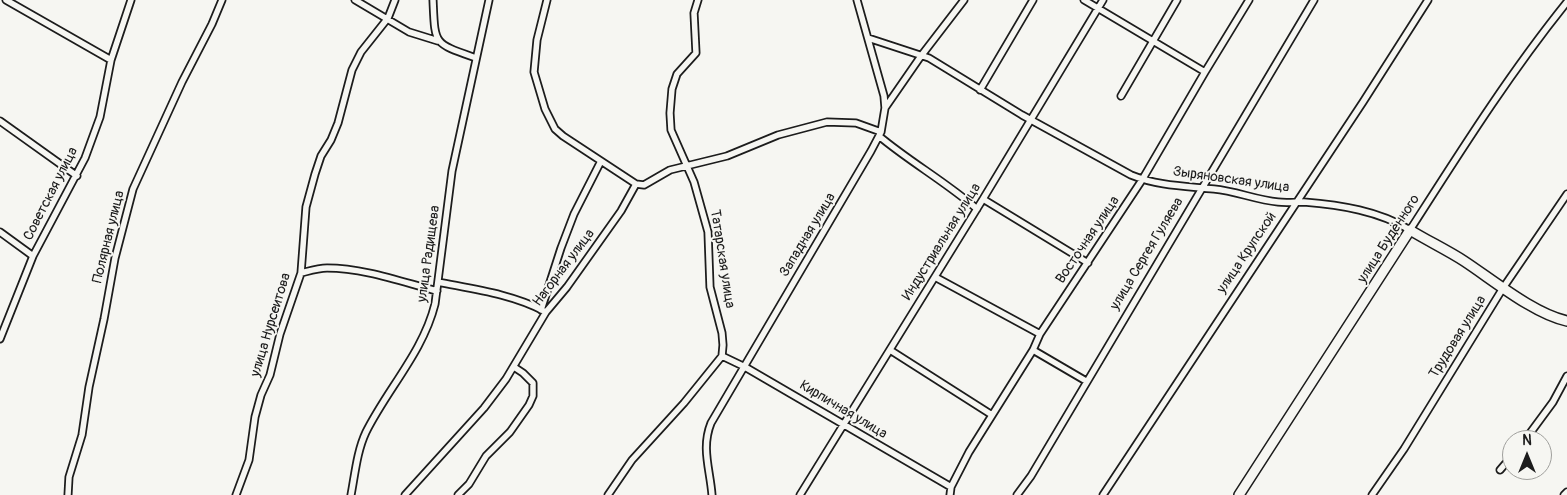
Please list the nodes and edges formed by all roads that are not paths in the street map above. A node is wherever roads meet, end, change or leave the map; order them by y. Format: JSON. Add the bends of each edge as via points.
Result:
{"nodes":[{"id":1,"x":6,"y":0,"type":"edge"},
{"id":2,"x":131,"y":0,"type":"edge"},
{"id":3,"x":222,"y":0,"type":"edge"},
{"id":4,"x":355,"y":0,"type":"edge"},
{"id":5,"x":395,"y":0,"type":"edge"},
{"id":6,"x":433,"y":0,"type":"edge"},
{"id":7,"x":489,"y":0,"type":"edge"},
{"id":8,"x":547,"y":0,"type":"edge"},
{"id":9,"x":698,"y":0,"type":"edge"},
{"id":10,"x":857,"y":0,"type":"edge"},
{"id":11,"x":964,"y":0,"type":"edge"},
{"id":12,"x":1033,"y":0,"type":"edge"},
{"id":13,"x":1084,"y":0,"type":"edge"},
{"id":14,"x":1103,"y":0,"type":"edge"},
{"id":15,"x":1177,"y":0,"type":"edge"},
{"id":16,"x":1249,"y":0,"type":"edge"},
{"id":17,"x":1314,"y":0,"type":"edge"},
{"id":18,"x":1428,"y":0,"type":"edge"},
{"id":19,"x":1567,"y":2,"type":"edge"},
{"id":20,"x":1098,"y":8,"type":"junction"},
{"id":21,"x":388,"y":18,"type":"junction"},
{"id":22,"x":868,"y":38,"type":"junction"},
{"id":23,"x":438,"y":41,"type":"junction"},
{"id":24,"x":1153,"y":41,"type":"junction"},
{"id":25,"x":921,"y":56,"type":"junction"},
{"id":26,"x":476,"y":58,"type":"junction"},
{"id":27,"x":111,"y":60,"type":"junction"},
{"id":28,"x":1205,"y":72,"type":"junction"},
{"id":29,"x":980,"y":90,"type":"junction"},
{"id":30,"x":1121,"y":96,"type":"dead end"},
{"id":31,"x":885,"y":108,"type":"junction"},
{"id":32,"x":1031,"y":120,"type":"junction"},
{"id":33,"x":0,"y":121,"type":"edge"},
{"id":34,"x":880,"y":134,"type":"junction"},
{"id":35,"x":601,"y":161,"type":"junction"},
{"id":36,"x":687,"y":166,"type":"junction"},
{"id":37,"x":77,"y":176,"type":"junction"},
{"id":38,"x":1142,"y":180,"type":"junction"},
{"id":39,"x":636,"y":184,"type":"junction"},
{"id":40,"x":1201,"y":188,"type":"junction"},
{"id":41,"x":1567,"y":194,"type":"edge"},
{"id":42,"x":983,"y":200,"type":"junction"},
{"id":43,"x":1295,"y":202,"type":"junction"},
{"id":44,"x":977,"y":209,"type":"junction"},
{"id":45,"x":1410,"y":230,"type":"junction"},
{"id":46,"x":0,"y":232,"type":"edge"},
{"id":47,"x":33,"y":256,"type":"junction"},
{"id":48,"x":1088,"y":263,"type":"junction"},
{"id":49,"x":301,"y":273,"type":"junction"},
{"id":50,"x":935,"y":277,"type":"junction"},
{"id":51,"x":438,"y":282,"type":"junction"},
{"id":52,"x":1503,"y":288,"type":"junction"},
{"id":53,"x":437,"y":291,"type":"junction"},
{"id":54,"x":543,"y":311,"type":"junction"},
{"id":55,"x":1567,"y":321,"type":"edge"},
{"id":56,"x":1040,"y":334,"type":"junction"},
{"id":57,"x":0,"y":338,"type":"edge"},
{"id":58,"x":890,"y":350,"type":"junction"},
{"id":59,"x":1033,"y":350,"type":"junction"},
{"id":60,"x":722,"y":356,"type":"junction"},
{"id":61,"x":514,"y":367,"type":"junction"},
{"id":62,"x":745,"y":367,"type":"junction"},
{"id":63,"x":1567,"y":376,"type":"edge"},
{"id":64,"x":1086,"y":381,"type":"junction"},
{"id":65,"x":992,"y":415,"type":"junction"},
{"id":66,"x":843,"y":426,"type":"junction"},
{"id":67,"x":1533,"y":430,"type":"edge"},
{"id":68,"x":1502,"y":468,"type":"edge"},
{"id":69,"x":1500,"y":470,"type":"dead end"},
{"id":70,"x":951,"y":487,"type":"junction"},
{"id":71,"x":1567,"y":492,"type":"edge"},
{"id":72,"x":68,"y":495,"type":"edge"},
{"id":73,"x":236,"y":495,"type":"edge"},
{"id":74,"x":351,"y":495,"type":"edge"},
{"id":75,"x":405,"y":495,"type":"edge"},
{"id":76,"x":458,"y":495,"type":"edge"},
{"id":77,"x":608,"y":495,"type":"edge"},
{"id":78,"x":712,"y":495,"type":"edge"},
{"id":79,"x":800,"y":495,"type":"edge"},
{"id":80,"x":950,"y":495,"type":"edge"},
{"id":81,"x":1018,"y":495,"type":"edge"},
{"id":82,"x":1103,"y":495,"type":"edge"},
{"id":83,"x":1239,"y":495,"type":"edge"},
{"id":84,"x":1372,"y":495,"type":"edge"},
{"id":85,"x":1564,"y":495,"type":"edge"}],
"edges":[{"from":1,"to":27,"type":"street"},
{"from":2,"to":27,"type":"street","name":"Советская улица"},
{"from":3,"to":72,"type":"street","name":"Полярная улица","via":[[133,189],[115,258],[82,435],[69,477]]},
{"from":4,"to":21,"type":"street"},
{"from":5,"to":21,"type":"street","name":"улица Нурсеитова"},
{"from":6,"to":23,"type":"street","via":[[434,33]]},
{"from":7,"to":26,"type":"street","name":"улица Радищева"},
{"from":8,"to":35,"type":"street","via":[[534,64],[537,87],[555,129]]},
{"from":9,"to":36,"type":"street","name":"Татарская улица","via":[[694,13],[696,53],[677,74],[670,113],[671,130]]},
{"from":10,"to":22,"type":"street"},
{"from":11,"to":25,"type":"street","name":"Западная улица"},
{"from":12,"to":29,"type":"street"},
{"from":13,"to":20,"type":"street"},
{"from":14,"to":20,"type":"street","name":"Индустриальная улица"},
{"from":15,"to":24,"type":"street"},
{"from":16,"to":28,"type":"street","name":"Восточная улица"},
{"from":17,"to":40,"type":"street","name":"улица Сергея Гуляева"},
{"from":18,"to":43,"type":"street","name":"улица Крупской"},
{"from":19,"to":45,"type":"street","name":"улица Будённого","via":[[1480,120]]},
{"from":20,"to":24,"type":"street"},
{"from":20,"to":32,"type":"street","name":"Индустриальная улица"},
{"from":21,"to":23,"type":"street","via":[[409,32]]},
{"from":21,"to":49,"type":"street","name":"улица Нурсеитова","via":[[356,61],[338,123],[318,165],[306,207]]},
{"from":22,"to":25,"type":"street","name":"Зыряновская улица"},
{"from":22,"to":31,"type":"street"},
{"from":23,"to":26,"type":"street"},
{"from":24,"to":28,"type":"street"},
{"from":24,"to":30,"type":"street"},
{"from":25,"to":29,"type":"street","name":"Зыряновская улица"},
{"from":25,"to":31,"type":"street","name":"Западная улица"},
{"from":26,"to":51,"type":"street","name":"улица Радищева","via":[[452,172]]},
{"from":27,"to":37,"type":"street","name":"Советская улица","via":[[100,117]]},
{"from":28,"to":38,"type":"street","name":"Восточная улица"},
{"from":29,"to":32,"type":"street","name":"Зыряновская улица"},
{"from":31,"to":34,"type":"street","name":"Западная улица"},
{"from":32,"to":38,"type":"street","name":"Зыряновская улица"},
{"from":32,"to":42,"type":"street","name":"Индустриальная улица"},
{"from":33,"to":37,"type":"street"},
{"from":34,"to":36,"type":"street","via":[[856,123],[827,122],[778,135],[728,156]]},
{"from":34,"to":44,"type":"street","via":[[890,146]]},
{"from":34,"to":62,"type":"street","name":"Западная улица"},
{"from":35,"to":39,"type":"street"},
{"from":35,"to":54,"type":"street","via":[[574,214]]},
{"from":36,"to":39,"type":"street","via":[[670,170],[644,185]]},
{"from":36,"to":60,"type":"street","name":"Татарская улица","via":[[708,232],[710,287],[722,332]]},
{"from":37,"to":47,"type":"street","name":"Советская улица"},
{"from":38,"to":40,"type":"street","name":"Зыряновская улица"},
{"from":38,"to":48,"type":"street","name":"Восточная улица"},
{"from":39,"to":54,"type":"street","name":"Нагорная улица","via":[[621,211],[567,287]]},
{"from":40,"to":43,"type":"street","name":"Зыряновская улица","via":[[1237,192],[1277,202]]},
{"from":40,"to":64,"type":"street","name":"улица Сергея Гуляева"},
{"from":41,"to":52,"type":"street","name":"Трудовая улица"},
{"from":42,"to":44,"type":"street","name":"Индустриальная улица"},
{"from":42,"to":48,"type":"street"},
{"from":43,"to":45,"type":"street","name":"Зыряновская улица","via":[[1370,212]]},
{"from":43,"to":82,"type":"street","name":"улица Крупской"},
{"from":44,"to":50,"type":"street","name":"Индустриальная улица"},
{"from":45,"to":52,"type":"street","name":"Зыряновская улица","via":[[1463,260]]},
{"from":45,"to":83,"type":"street","name":"улица Будённого"},
{"from":46,"to":47,"type":"street"},
{"from":47,"to":57,"type":"street","name":"Советская улица"},
{"from":48,"to":56,"type":"street","name":"Восточная улица"},
{"from":49,"to":53,"type":"street","via":[[325,268],[340,269]]},
{"from":49,"to":73,"type":"street","name":"улица Нурсеитова","via":[[261,395],[249,460]]},
{"from":50,"to":56,"type":"street"},
{"from":50,"to":58,"type":"street","name":"Индустриальная улица"},
{"from":51,"to":53,"type":"street","name":"улица Радищева"},
{"from":51,"to":54,"type":"street","via":[[514,299]]},
{"from":52,"to":55,"type":"street","name":"Зыряновская улица","via":[[1545,314]]},
{"from":52,"to":84,"type":"street","name":"Трудовая улица"},
{"from":53,"to":74,"type":"street","name":"улица Радищева","via":[[424,336],[366,433]]},
{"from":54,"to":61,"type":"street","name":"Нагорная улица"},
{"from":56,"to":59,"type":"street","name":"Восточная улица"},
{"from":58,"to":65,"type":"street"},
{"from":58,"to":66,"type":"street","name":"Индустриальная улица"},
{"from":59,"to":64,"type":"street"},
{"from":59,"to":65,"type":"street","name":"Восточная улица"},
{"from":60,"to":62,"type":"street","name":"Кирпичная улица"},
{"from":60,"to":77,"type":"street","via":[[632,460]]},
{"from":61,"to":75,"type":"street","name":"Нагорная улица","via":[[484,408]]},
{"from":61,"to":76,"type":"street","via":[[533,383],[533,396],[510,432],[486,456],[469,484]]},
{"from":62,"to":66,"type":"street","name":"Кирпичная улица"},
{"from":62,"to":78,"type":"street","name":"Западная улица","via":[[706,435]]},
{"from":63,"to":67,"type":"street","via":[[1554,402]]},
{"from":64,"to":81,"type":"street","name":"улица Сергея Гуляева"},
{"from":65,"to":70,"type":"street","name":"Восточная улица"},
{"from":66,"to":70,"type":"street","name":"Кирпичная улица"},
{"from":66,"to":79,"type":"street","name":"Индустриальная улица"},
{"from":68,"to":69,"type":"street"},
{"from":70,"to":80,"type":"street","name":"Восточная улица"},
{"from":71,"to":85,"type":"street"}]}
